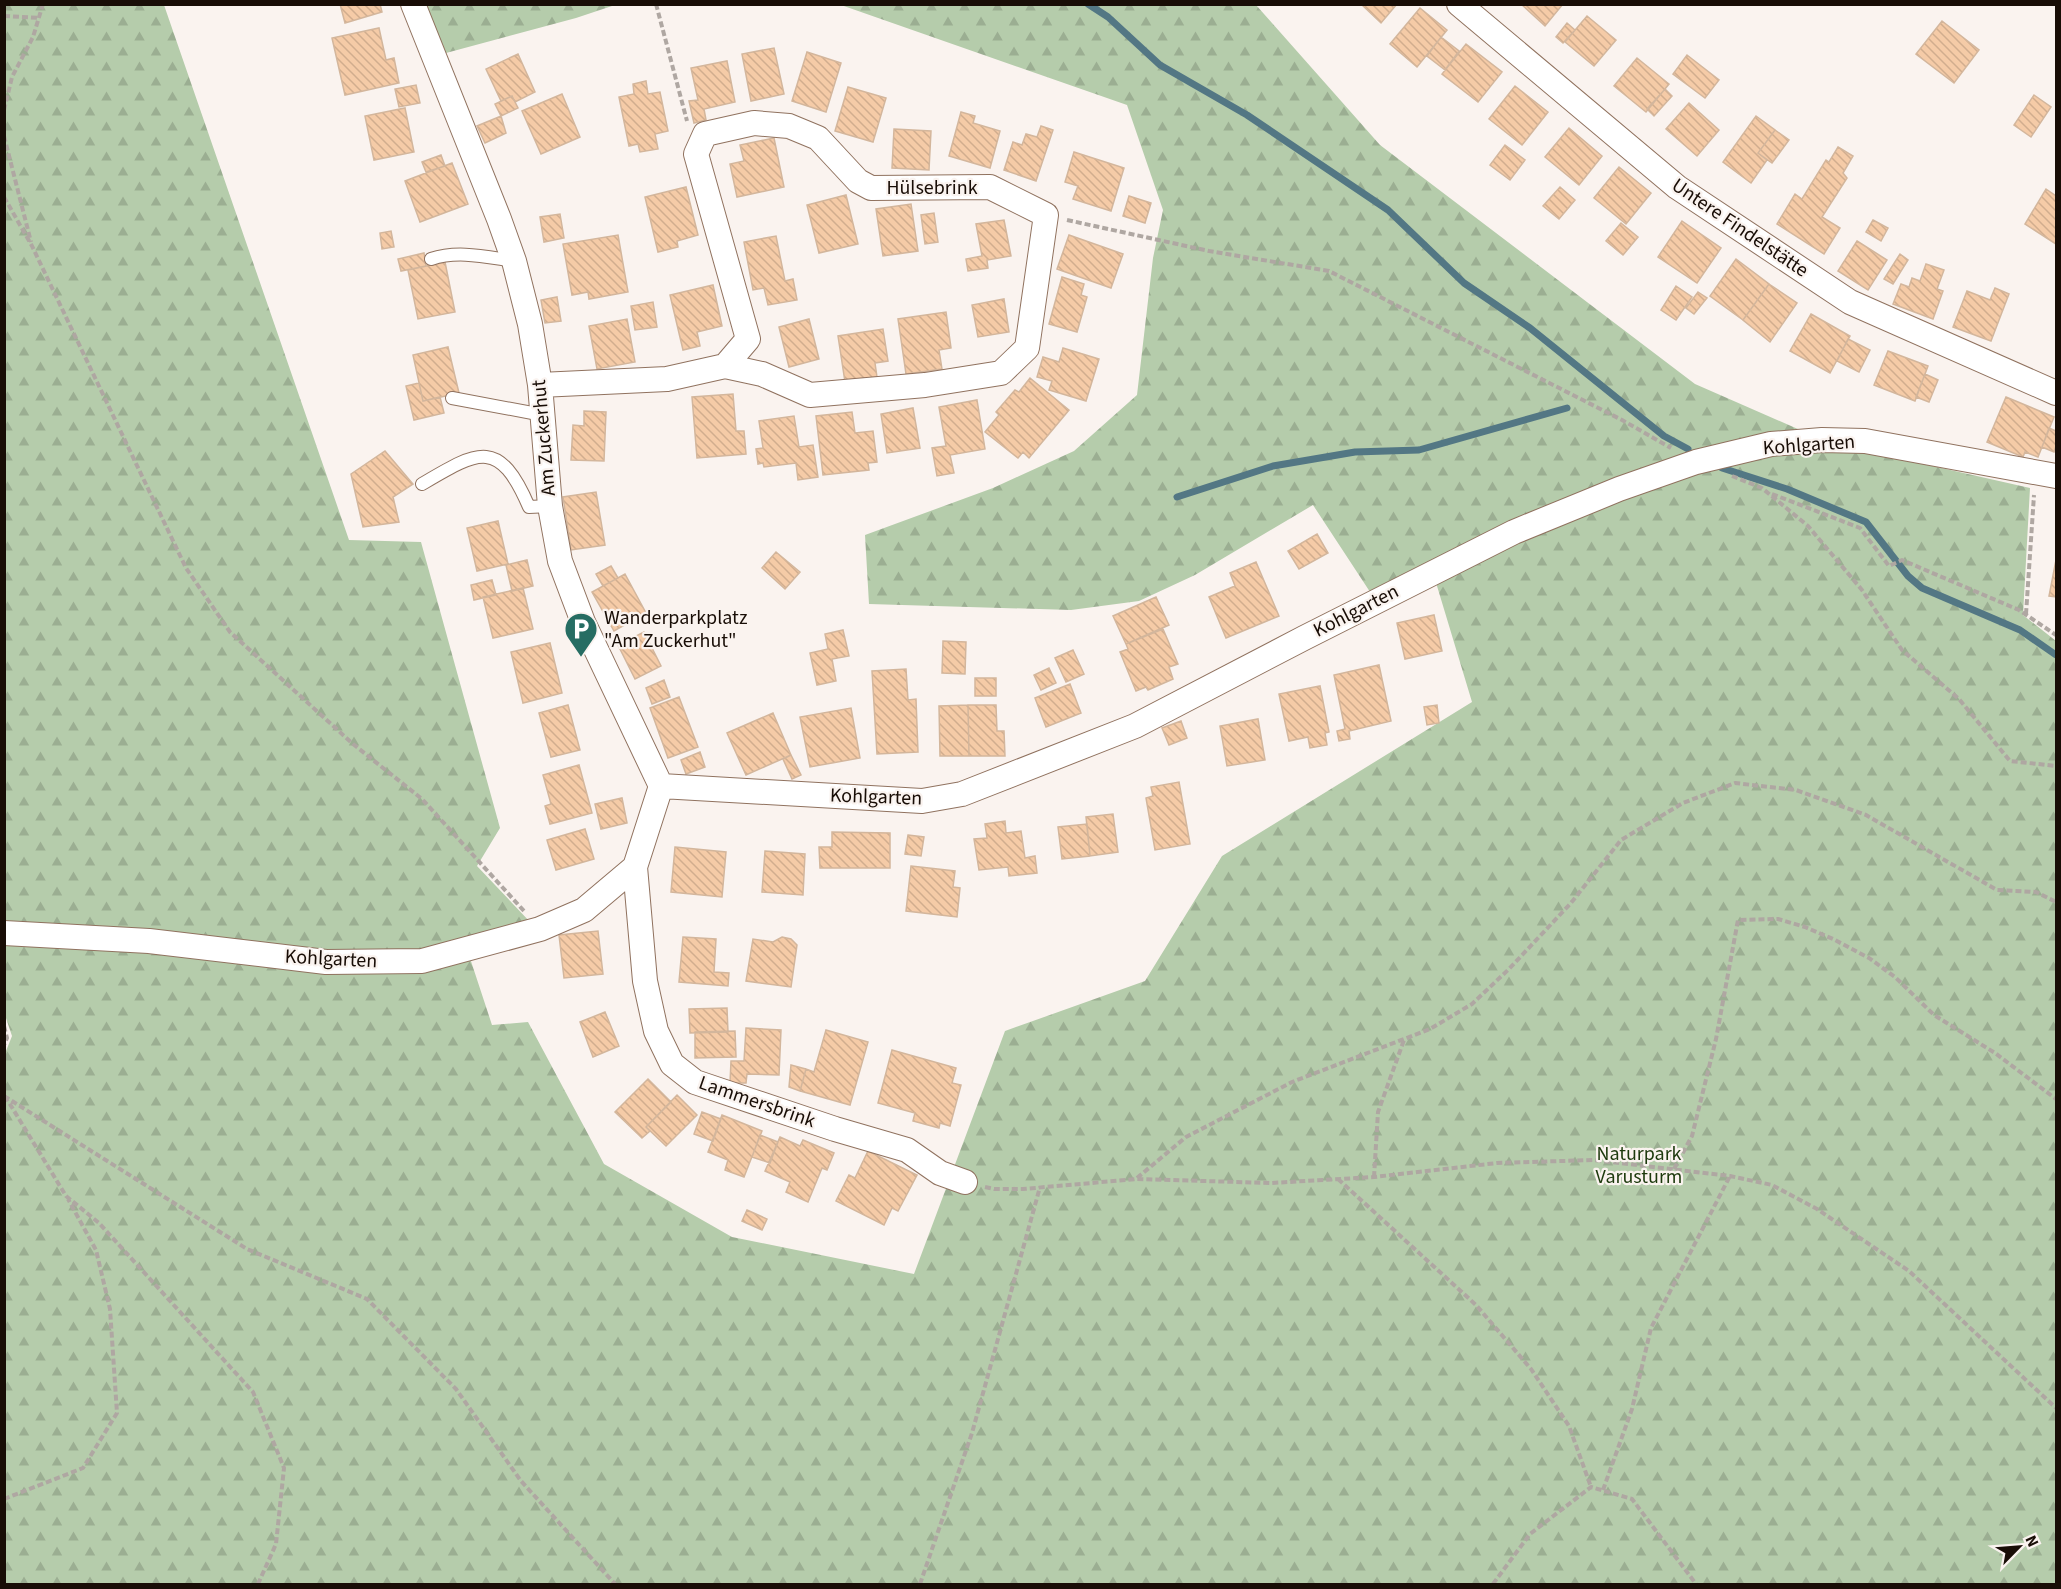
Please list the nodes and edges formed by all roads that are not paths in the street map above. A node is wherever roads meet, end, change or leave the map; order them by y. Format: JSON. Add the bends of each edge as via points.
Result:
{"nodes":[{"id":1,"x":413,"y":4,"type":"edge"},
{"id":2,"x":1459,"y":4,"type":"edge"},
{"id":3,"x":431,"y":259,"type":"dead end"},
{"id":4,"x":514,"y":261,"type":"junction"},
{"id":5,"x":724,"y":366,"type":"junction"},
{"id":6,"x":540,"y":385,"type":"junction"},
{"id":7,"x":2056,"y":393,"type":"edge"},
{"id":8,"x":452,"y":398,"type":"dead end"},
{"id":9,"x":543,"y":415,"type":"junction"},
{"id":10,"x":2046,"y":474,"type":"edge"},
{"id":11,"x":422,"y":484,"type":"dead end"},
{"id":12,"x":550,"y":506,"type":"junction"},
{"id":13,"x":661,"y":786,"type":"junction"},
{"id":14,"x":635,"y":867,"type":"junction"},
{"id":15,"x":4,"y":933,"type":"edge"},
{"id":16,"x":965,"y":1182,"type":"road end"}],
"edges":[{"from":1,"to":4,"type":"street","name":"Am Zuckerhut"},
{"from":2,"to":7,"type":"street","name":"Untere Findelstätte","via":[[1677,187],[1851,302]]},
{"from":3,"to":4,"type":"lane","via":[[456,253]]},
{"from":4,"to":6,"type":"street","name":"Am Zuckerhut"},
{"from":5,"to":5,"type":"street","name":"Hülsebrink","via":[[762,374],[810,395],[925,385],[1001,373],[1027,348],[1046,215],[990,188],[871,188],[858,181],[818,138],[789,126],[754,123],[705,134],[696,154],[748,339]]},
{"from":5,"to":6,"type":"street","via":[[667,379]]},
{"from":6,"to":9,"type":"street","name":"Am Zuckerhut"},
{"from":8,"to":9,"type":"lane"},
{"from":9,"to":12,"type":"street","name":"Am Zuckerhut"},
{"from":10,"to":13,"type":"street","name":"Kohlgarten","via":[[1864,441],[1771,444],[1696,462],[1514,532],[1135,726],[962,794],[922,801]]},
{"from":11,"to":12,"type":"lane","via":[[469,458],[489,456],[511,471],[529,507]]},
{"from":12,"to":13,"type":"street","name":"Am Zuckerhut","via":[[560,561],[583,622]]},
{"from":13,"to":14,"type":"street"},
{"from":14,"to":15,"type":"street","name":"Kohlgarten","via":[[584,910],[540,929],[422,962],[326,962],[149,941]]},
{"from":14,"to":16,"type":"street","name":"Lammersbrink","via":[[645,981],[656,1031],[672,1064],[695,1082],[907,1150],[940,1173]]}]}
